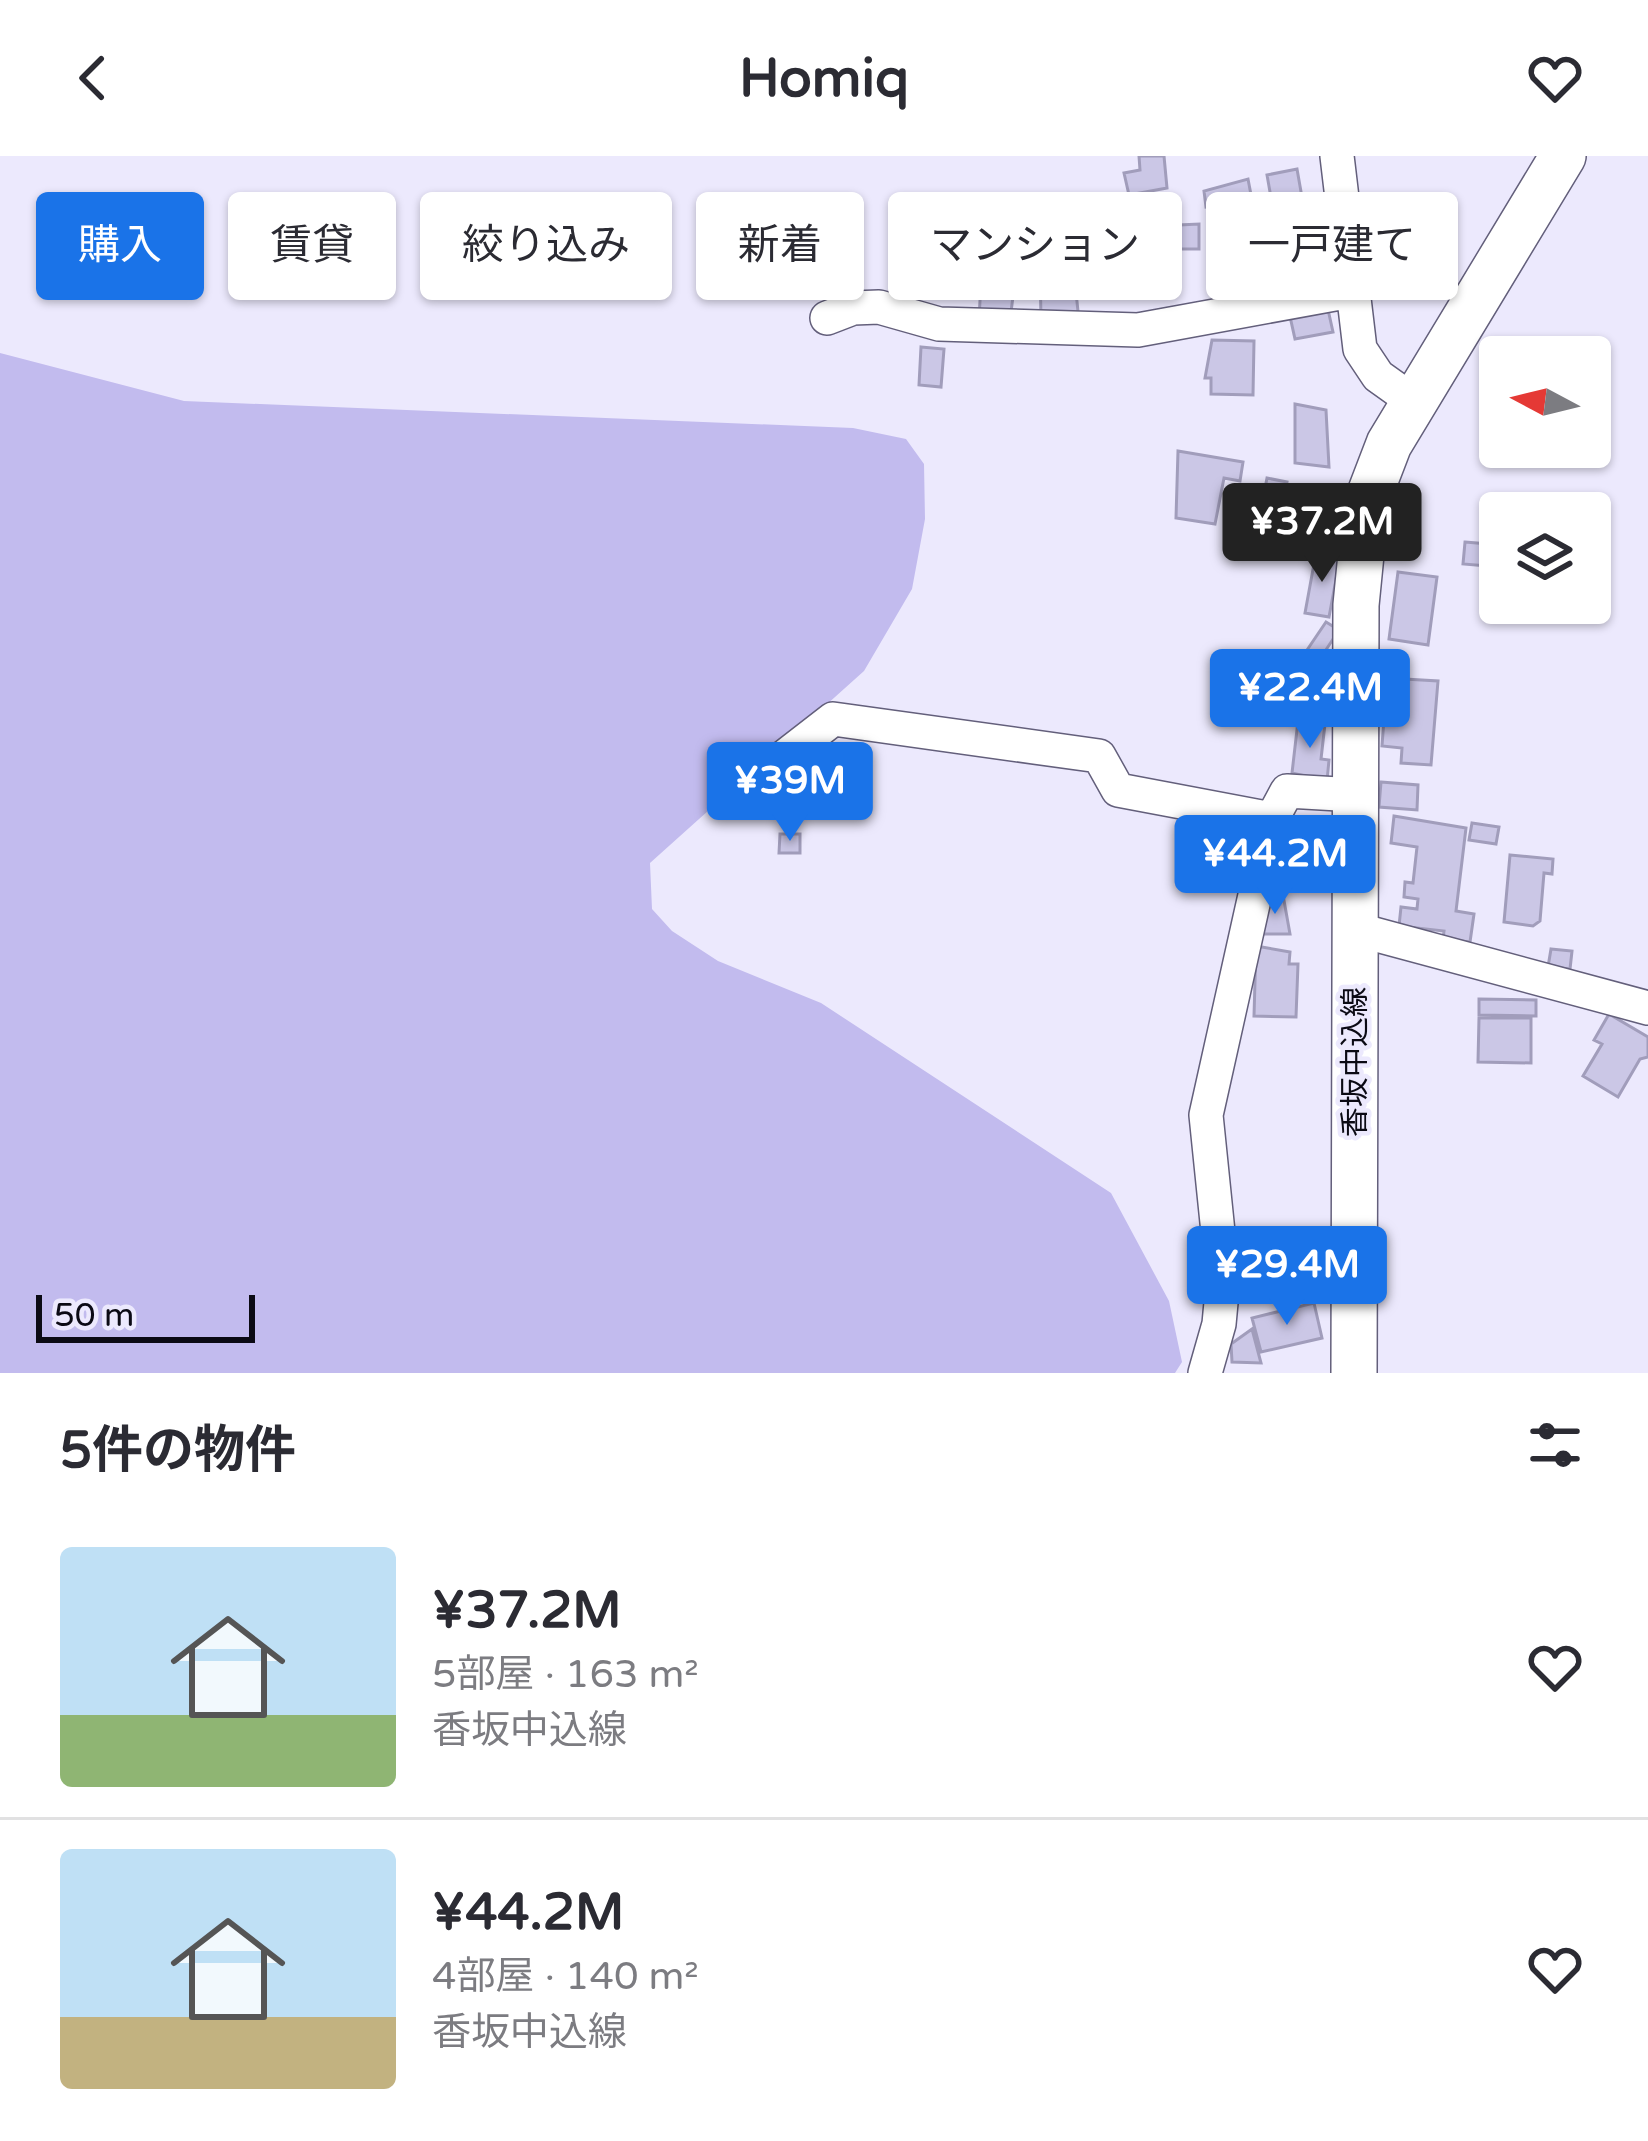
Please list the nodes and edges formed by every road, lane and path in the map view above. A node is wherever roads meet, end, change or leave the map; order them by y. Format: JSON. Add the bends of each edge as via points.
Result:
{"nodes":[{"id":1,"x":1337,"y":156,"type":"edge"},
{"id":2,"x":1563,"y":156,"type":"edge"},
{"id":3,"x":1341,"y":192,"type":"edge"},
{"id":4,"x":1303,"y":300,"type":"edge"},
{"id":5,"x":1353,"y":300,"type":"edge"},
{"id":6,"x":827,"y":318,"type":"dead end"},
{"id":7,"x":1413,"y":401,"type":"junction"},
{"id":8,"x":776,"y":764,"type":"dead end"},
{"id":9,"x":1356,"y":794,"type":"junction"},
{"id":10,"x":1272,"y":819,"type":"junction"},
{"id":11,"x":1355,"y":929,"type":"junction"},
{"id":12,"x":1648,"y":1008,"type":"edge"},
{"id":13,"x":1205,"y":1373,"type":"edge"},
{"id":14,"x":1354,"y":1373,"type":"edge"}],
"edges":[{"from":1,"to":3,"type":"street"},
{"from":2,"to":7,"type":"main road","name":"香坂中込線"},
{"from":4,"to":6,"type":"street","via":[[1138,330],[939,324],[879,307]]},
{"from":5,"to":7,"type":"street","via":[[1368,364]]},
{"from":7,"to":9,"type":"main road","name":"香坂中込線","via":[[1375,476],[1362,531]]},
{"from":8,"to":10,"type":"street","via":[[833,719],[1099,756],[1118,790]]},
{"from":9,"to":10,"type":"street","via":[[1286,791]]},
{"from":9,"to":11,"type":"main road","name":"香坂中込線"},
{"from":10,"to":13,"type":"street","via":[[1206,1115],[1222,1281]]},
{"from":11,"to":12,"type":"street"},
{"from":11,"to":14,"type":"main road","name":"香坂中込線"}]}
